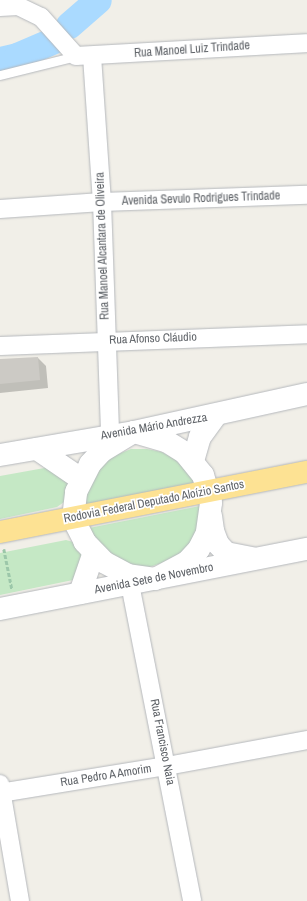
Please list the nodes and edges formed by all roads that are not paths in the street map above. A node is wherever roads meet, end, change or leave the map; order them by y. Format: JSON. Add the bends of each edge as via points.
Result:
{"nodes":[{"id":1,"x":17,"y":3,"type":"edge"},
{"id":2,"x":0,"y":7,"type":"edge"},
{"id":3,"x":307,"y":43,"type":"edge"},
{"id":4,"x":75,"y":49,"type":"junction"},
{"id":5,"x":0,"y":75,"type":"edge"},
{"id":6,"x":307,"y":195,"type":"edge"},
{"id":7,"x":102,"y":202,"type":"junction"},
{"id":8,"x":0,"y":209,"type":"edge"},
{"id":9,"x":307,"y":334,"type":"edge"},
{"id":10,"x":107,"y":341,"type":"junction"},
{"id":11,"x":0,"y":346,"type":"edge"},
{"id":12,"x":307,"y":394,"type":"edge"},
{"id":13,"x":215,"y":416,"type":"junction"},
{"id":14,"x":134,"y":432,"type":"junction"},
{"id":15,"x":110,"y":435,"type":"junction"},
{"id":16,"x":37,"y":449,"type":"junction"},
{"id":17,"x":0,"y":455,"type":"edge"},
{"id":18,"x":193,"y":461,"type":"junction"},
{"id":19,"x":307,"y":472,"type":"edge"},
{"id":20,"x":81,"y":479,"type":"junction"},
{"id":21,"x":209,"y":490,"type":"junction"},
{"id":22,"x":211,"y":516,"type":"junction"},
{"id":23,"x":73,"y":518,"type":"junction"},
{"id":24,"x":0,"y":532,"type":"edge"},
{"id":25,"x":307,"y":549,"type":"edge"},
{"id":26,"x":94,"y":552,"type":"junction"},
{"id":27,"x":261,"y":558,"type":"junction"},
{"id":28,"x":155,"y":579,"type":"junction"},
{"id":29,"x":130,"y":584,"type":"junction"},
{"id":30,"x":80,"y":593,"type":"junction"},
{"id":31,"x":8,"y":608,"type":"edge"},
{"id":32,"x":307,"y":740,"type":"edge"},
{"id":33,"x":166,"y":766,"type":"junction"},
{"id":34,"x":1,"y":790,"type":"edge"},
{"id":35,"x":20,"y":901,"type":"edge"},
{"id":36,"x":192,"y":901,"type":"edge"}],
"edges":[{"from":1,"to":2,"type":"street"},
{"from":1,"to":4,"type":"street","via":[[41,16]]},
{"from":3,"to":4,"type":"street","name":"Rua Manoel Luiz Trindade"},
{"from":4,"to":5,"type":"lane"},
{"from":4,"to":7,"type":"street","name":"Rua Manoel Alcantara de Oliveira"},
{"from":6,"to":7,"type":"street","name":"Avenida Sevulo Rodrigues Trindade"},
{"from":7,"to":8,"type":"street","name":"Avenida Sevulo Rodrigues Trindade"},
{"from":7,"to":10,"type":"street","name":"Rua Manoel Alcantara de Oliveira"},
{"from":9,"to":10,"type":"street","name":"Rua Afonso Cláudio"},
{"from":10,"to":11,"type":"street","name":"Rua Afonso Cláudio"},
{"from":10,"to":15,"type":"street","name":"Rua Manoel Alcantara de Oliveira"},
{"from":12,"to":13,"type":"street","name":"Avenida Mário Andrezza"},
{"from":13,"to":14,"type":"street","name":"Avenida Mário Andrezza"},
{"from":13,"to":18,"type":"street","via":[[200,437]]},
{"from":14,"to":15,"type":"street","name":"Avenida Mário Andrezza"},
{"from":14,"to":18,"type":"street","via":[[166,441]]},
{"from":14,"to":20,"type":"street","via":[[102,451]]},
{"from":15,"to":16,"type":"street","name":"Avenida Mário Andrezza"},
{"from":16,"to":17,"type":"street","name":"Avenida Mário Andrezza"},
{"from":16,"to":20,"type":"street"},
{"from":18,"to":21,"type":"street"},
{"from":19,"to":21,"type":"highway","name":"Rodovia Federal Deputado Aloízio Santos"},
{"from":20,"to":23,"type":"street","via":[[76,492]]},
{"from":21,"to":22,"type":"street"},
{"from":21,"to":23,"type":"highway","name":"Rodovia Federal Deputado Aloízio Santos"},
{"from":22,"to":27,"type":"street","via":[[212,532],[226,553],[237,557]]},
{"from":22,"to":28,"type":"street","via":[[207,533],[199,549],[187,562]]},
{"from":23,"to":24,"type":"highway","name":"Rodovia Federal Deputado Aloízio Santos"},
{"from":23,"to":26,"type":"street","via":[[78,531]]},
{"from":25,"to":27,"type":"street","name":"Avenida Sete de Novembro"},
{"from":26,"to":28,"type":"street","via":[[128,575]]},
{"from":26,"to":30,"type":"street"},
{"from":27,"to":28,"type":"street","name":"Avenida Sete de Novembro"},
{"from":28,"to":29,"type":"street","name":"Avenida Sete de Novembro"},
{"from":29,"to":30,"type":"street","name":"Avenida Sete de Novembro"},
{"from":29,"to":33,"type":"street","name":"Rua Francisco Naia"},
{"from":30,"to":31,"type":"street","name":"Avenida Sete de Novembro"},
{"from":32,"to":33,"type":"street","name":"Rua Pedro A Amorim"},
{"from":33,"to":34,"type":"street","name":"Rua Pedro A Amorim"},
{"from":33,"to":36,"type":"street","name":"Rua Francisco Naia"},
{"from":34,"to":35,"type":"street"}]}
